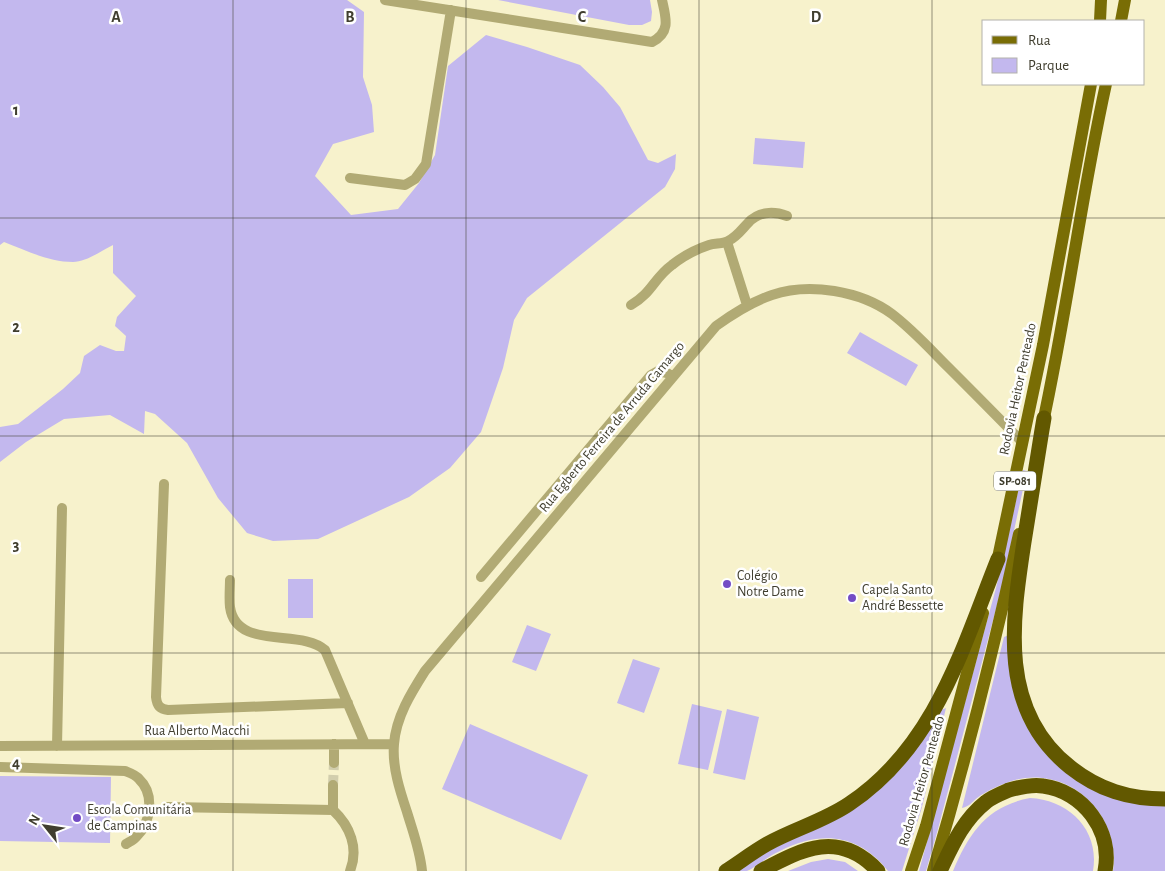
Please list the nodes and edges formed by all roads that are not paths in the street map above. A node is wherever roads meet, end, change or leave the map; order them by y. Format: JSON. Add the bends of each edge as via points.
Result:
{"nodes":[{"id":1,"x":385,"y":0,"type":"edge"},
{"id":2,"x":662,"y":0,"type":"edge"},
{"id":3,"x":1101,"y":0,"type":"edge"},
{"id":4,"x":1125,"y":0,"type":"edge"},
{"id":5,"x":452,"y":10,"type":"junction"},
{"id":6,"x":1100,"y":20,"type":"edge"},
{"id":7,"x":1121,"y":20,"type":"edge"},
{"id":8,"x":1091,"y":85,"type":"edge"},
{"id":9,"x":1106,"y":85,"type":"edge"},
{"id":10,"x":350,"y":178,"type":"dead end"},
{"id":11,"x":787,"y":216,"type":"dead end"},
{"id":12,"x":727,"y":242,"type":"junction"},
{"id":13,"x":631,"y":305,"type":"dead end"},
{"id":14,"x":747,"y":305,"type":"junction"},
{"id":15,"x":673,"y":377,"type":"junction"},
{"id":16,"x":1044,"y":418,"type":"junction"},
{"id":17,"x":1023,"y":443,"type":"junction"},
{"id":18,"x":164,"y":484,"type":"dead end"},
{"id":19,"x":62,"y":508,"type":"dead end"},
{"id":20,"x":998,"y":559,"type":"junction"},
{"id":21,"x":482,"y":577,"type":"dead end"},
{"id":22,"x":230,"y":580,"type":"dead end"},
{"id":23,"x":348,"y":703,"type":"junction"},
{"id":24,"x":334,"y":744,"type":"junction"},
{"id":25,"x":365,"y":744,"type":"junction"},
{"id":26,"x":394,"y":744,"type":"junction"},
{"id":27,"x":0,"y":746,"type":"edge"},
{"id":28,"x":57,"y":746,"type":"junction"},
{"id":29,"x":334,"y":763,"type":"tunnel mouth"},
{"id":30,"x":0,"y":767,"type":"edge"},
{"id":31,"x":333,"y":785,"type":"tunnel mouth"},
{"id":32,"x":1165,"y":799,"type":"edge"},
{"id":33,"x":168,"y":807,"type":"dead end"},
{"id":34,"x":333,"y":810,"type":"junction"},
{"id":35,"x":126,"y":844,"type":"dead end"},
{"id":36,"x":350,"y":871,"type":"edge"},
{"id":37,"x":422,"y":871,"type":"edge"},
{"id":38,"x":726,"y":871,"type":"edge"},
{"id":39,"x":761,"y":871,"type":"edge"},
{"id":40,"x":878,"y":871,"type":"edge"},
{"id":41,"x":911,"y":871,"type":"edge"},
{"id":42,"x":933,"y":871,"type":"edge"},
{"id":43,"x":940,"y":871,"type":"edge"},
{"id":44,"x":1105,"y":871,"type":"edge"}],
"edges":[{"from":1,"to":5,"type":"street"},
{"from":2,"to":5,"type":"street","via":[[665,30],[652,42]]},
{"from":3,"to":6,"type":"main road"},
{"from":4,"to":7,"type":"main road"},
{"from":5,"to":10,"type":"street","via":[[426,164],[415,179],[405,185]]},
{"from":8,"to":17,"type":"main road","name":"Rodovia Heitor Penteado","number":"SP-081"},
{"from":9,"to":16,"type":"main road","number":"SP-081"},
{"from":11,"to":12,"type":"street","via":[[768,212],[758,216]]},
{"from":12,"to":13,"type":"street","via":[[710,245],[674,263],[648,293]]},
{"from":12,"to":14,"type":"street"},
{"from":14,"to":15,"type":"street","name":"Rua Egberto Ferreira de Arruda Camargo","via":[[716,326]]},
{"from":14,"to":17,"type":"street","name":"Rua Egberto Ferreira de Arruda Camargo","via":[[773,294],[813,289],[868,301],[912,331]]},
{"from":15,"to":21,"type":"street","via":[[658,371],[651,375]]},
{"from":15,"to":26,"type":"street","name":"Rua Egberto Ferreira de Arruda Camargo","via":[[425,671],[408,698]]},
{"from":16,"to":32,"type":"highway","via":[[1015,604],[1014,655],[1022,698],[1034,724],[1051,748],[1082,776],[1098,786],[1135,798]]},
{"from":16,"to":42,"type":"main road","number":"SP-081","via":[[998,631]]},
{"from":17,"to":20,"type":"main road","name":"Rodovia Heitor Penteado","number":"SP-081"},
{"from":18,"to":23,"type":"street","via":[[157,704],[168,710]]},
{"from":19,"to":28,"type":"street"},
{"from":20,"to":38,"type":"highway","via":[[935,711],[896,764],[848,805],[767,844]]},
{"from":20,"to":41,"type":"main road","name":"Rodovia Heitor Penteado","number":"SP-081"},
{"from":22,"to":23,"type":"street","via":[[230,606],[241,627],[255,634],[308,641],[320,646],[328,656]]},
{"from":23,"to":25,"type":"street"},
{"from":24,"to":25,"type":"street","name":"Rua Alberto Macchi"},
{"from":24,"to":28,"type":"street","name":"Rua Alberto Macchi"},
{"from":24,"to":29,"type":"street"},
{"from":25,"to":26,"type":"street","name":"Rua Alberto Macchi"},
{"from":26,"to":37,"type":"street","name":"Rua Egberto Ferreira de Arruda Camargo","via":[[396,771]]},
{"from":27,"to":28,"type":"street","name":"Rua Alberto Macchi"},
{"from":30,"to":35,"type":"street","via":[[125,771],[139,778],[149,797],[149,812],[137,837]]},
{"from":31,"to":34,"type":"street"},
{"from":33,"to":34,"type":"street"},
{"from":34,"to":36,"type":"street","via":[[350,832],[354,848]]},
{"from":39,"to":40,"type":"highway","via":[[790,855],[824,846],[841,847],[859,854]]},
{"from":43,"to":44,"type":"highway","via":[[962,829],[987,801],[1021,787],[1041,785],[1069,794],[1092,814],[1106,849]]}]}
